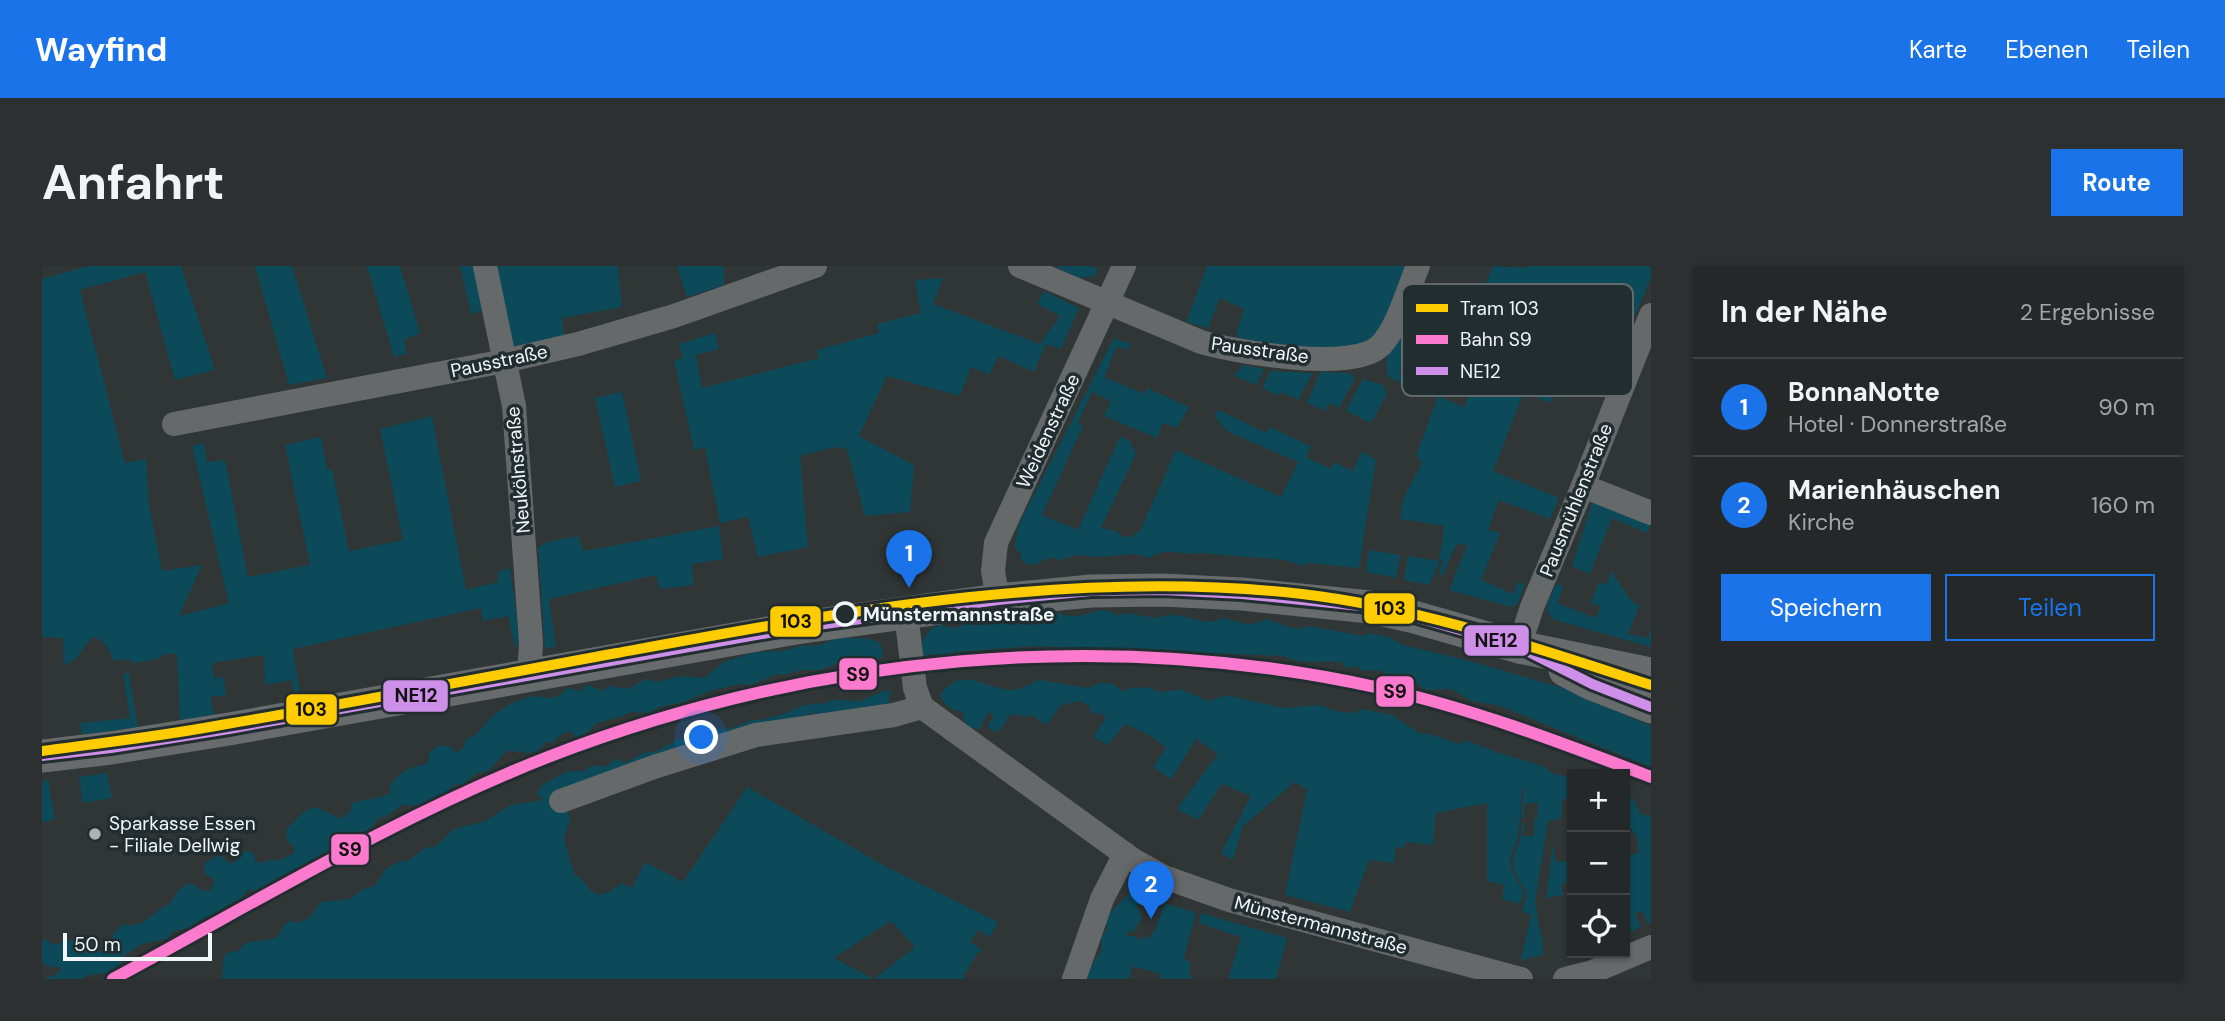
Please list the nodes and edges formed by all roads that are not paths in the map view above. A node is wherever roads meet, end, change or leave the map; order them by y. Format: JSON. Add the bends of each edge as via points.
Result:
{"nodes":[{"id":1,"x":485,"y":266,"type":"edge"},
{"id":2,"x":815,"y":266,"type":"edge"},
{"id":3,"x":1020,"y":266,"type":"edge"},
{"id":4,"x":1124,"y":266,"type":"edge"},
{"id":5,"x":1418,"y":266,"type":"edge"},
{"id":6,"x":1410,"y":284,"type":"edge"},
{"id":7,"x":1107,"y":303,"type":"junction"},
{"id":8,"x":1402,"y":304,"type":"edge"},
{"id":9,"x":1651,"y":316,"type":"edge"},
{"id":10,"x":505,"y":361,"type":"junction"},
{"id":11,"x":1633,"y":361,"type":"edge"},
{"id":12,"x":1619,"y":396,"type":"edge"},
{"id":13,"x":174,"y":424,"type":"dead end"},
{"id":14,"x":1583,"y":486,"type":"junction"},
{"id":15,"x":1651,"y":513,"type":"edge"},
{"id":16,"x":998,"y":600,"type":"junction"},
{"id":17,"x":905,"y":613,"type":"junction"},
{"id":18,"x":1519,"y":647,"type":"junction"},
{"id":19,"x":1651,"y":674,"type":"edge"},
{"id":20,"x":529,"y":677,"type":"junction"},
{"id":21,"x":922,"y":707,"type":"junction"},
{"id":22,"x":1651,"y":707,"type":"edge"},
{"id":23,"x":42,"y":757,"type":"edge"},
{"id":24,"x":561,"y":801,"type":"dead end"},
{"id":25,"x":1125,"y":854,"type":"junction"},
{"id":26,"x":1651,"y":947,"type":"edge"},
{"id":27,"x":1074,"y":979,"type":"edge"},
{"id":28,"x":1521,"y":979,"type":"edge"},
{"id":29,"x":1564,"y":979,"type":"edge"}],
"edges":[{"from":1,"to":10,"type":"street","name":"Neukölnstraße"},
{"from":2,"to":10,"type":"street","name":"Pausstraße","via":[[674,316]]},
{"from":3,"to":7,"type":"street","name":"Pausstraße"},
{"from":4,"to":7,"type":"street","name":"Weidenstraße"},
{"from":5,"to":6,"type":"street","name":"Pausstraße"},
{"from":7,"to":8,"type":"street","name":"Pausstraße","via":[[1227,349],[1319,359],[1370,354],[1390,333]]},
{"from":7,"to":16,"type":"street","name":"Weidenstraße","via":[[996,543],[993,571]]},
{"from":9,"to":11,"type":"street","name":"Pausmühlenstraße"},
{"from":10,"to":13,"type":"street","name":"Pausstraße"},
{"from":10,"to":20,"type":"street","name":"Neukölnstraße","via":[[521,488]]},
{"from":12,"to":14,"type":"street","name":"Pausmühlenstraße"},
{"from":14,"to":15,"type":"street"},
{"from":14,"to":18,"type":"street","name":"Pausmühlenstraße"},
{"from":16,"to":17,"type":"main road"},
{"from":16,"to":18,"type":"main road","via":[[1162,590],[1308,599],[1370,607]]},
{"from":17,"to":20,"type":"main road","via":[[796,628]]},
{"from":17,"to":21,"type":"street","via":[[915,688]]},
{"from":18,"to":19,"type":"main road"},
{"from":18,"to":22,"type":"main road"},
{"from":20,"to":23,"type":"main road"},
{"from":21,"to":24,"type":"street","via":[[756,735]]},
{"from":21,"to":25,"type":"street","name":"Münstermannstraße"},
{"from":25,"to":27,"type":"street","via":[[1102,899]]},
{"from":25,"to":28,"type":"street","name":"Münstermannstraße","via":[[1164,877],[1229,900]]},
{"from":26,"to":29,"type":"street"}]}
